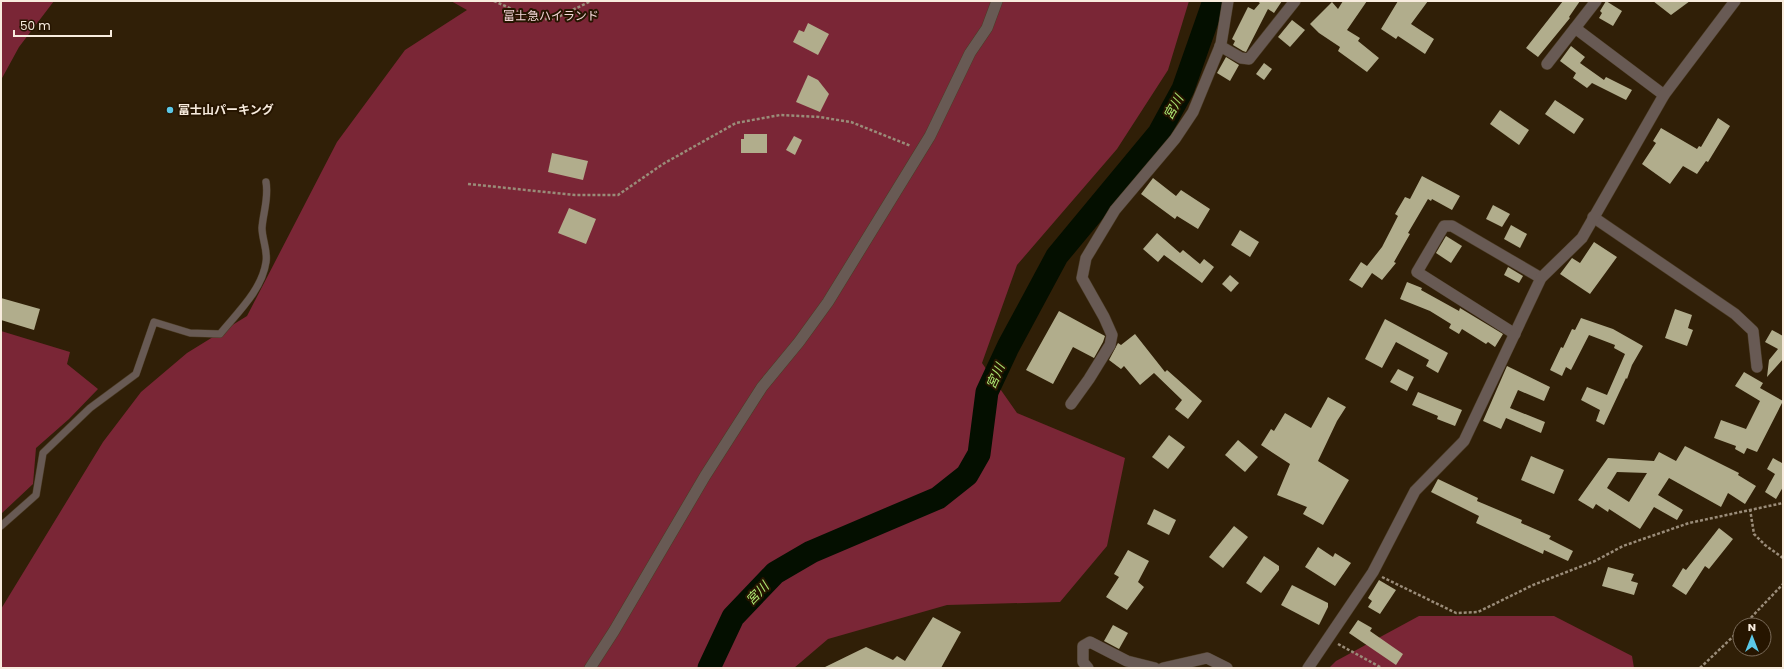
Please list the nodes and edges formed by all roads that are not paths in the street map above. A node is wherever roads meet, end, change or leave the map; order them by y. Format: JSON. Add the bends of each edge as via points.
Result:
{"nodes":[{"id":1,"x":997,"y":1,"type":"edge"},
{"id":2,"x":1228,"y":1,"type":"edge"},
{"id":3,"x":1295,"y":1,"type":"edge"},
{"id":4,"x":1596,"y":1,"type":"edge"},
{"id":5,"x":1736,"y":1,"type":"edge"},
{"id":6,"x":1575,"y":28,"type":"junction"},
{"id":7,"x":1220,"y":46,"type":"junction"},
{"id":8,"x":1547,"y":64,"type":"dead end"},
{"id":9,"x":1664,"y":95,"type":"junction"},
{"id":10,"x":266,"y":182,"type":"dead end"},
{"id":11,"x":1593,"y":217,"type":"junction"},
{"id":12,"x":1541,"y":278,"type":"junction"},
{"id":13,"x":1515,"y":334,"type":"junction"},
{"id":14,"x":1757,"y":367,"type":"dead end"},
{"id":15,"x":1071,"y":404,"type":"dead end"},
{"id":16,"x":1,"y":526,"type":"edge"},
{"id":17,"x":590,"y":668,"type":"edge"},
{"id":18,"x":1088,"y":668,"type":"edge"},
{"id":19,"x":1155,"y":668,"type":"edge"},
{"id":20,"x":1163,"y":668,"type":"edge"},
{"id":21,"x":1227,"y":668,"type":"edge"},
{"id":22,"x":1308,"y":668,"type":"edge"}],
"edges":[{"from":1,"to":17,"type":"street","via":[[987,28],[970,52],[921,151],[828,302],[762,387],[705,476]]},
{"from":2,"to":7,"type":"street"},
{"from":3,"to":7,"type":"street","via":[[1248,59],[1241,58]]},
{"from":4,"to":6,"type":"street"},
{"from":5,"to":9,"type":"street"},
{"from":6,"to":8,"type":"street"},
{"from":6,"to":9,"type":"street"},
{"from":7,"to":15,"type":"street","via":[[1194,112],[1176,139],[1115,210],[1086,258],[1082,278],[1112,335],[1110,345]]},
{"from":9,"to":11,"type":"street"},
{"from":10,"to":16,"type":"lane","via":[[268,191],[262,231],[266,262],[257,289],[220,334],[190,333],[154,322],[136,374],[90,408],[43,453],[36,495]]},
{"from":11,"to":12,"type":"street","via":[[1582,238]]},
{"from":11,"to":14,"type":"street","via":[[1735,314],[1753,331]]},
{"from":12,"to":13,"type":"street"},
{"from":12,"to":13,"type":"street","via":[[1452,226],[1444,226],[1416,272]]},
{"from":13,"to":22,"type":"street","via":[[1464,441],[1415,491],[1373,572]]},
{"from":18,"to":19,"type":"street","via":[[1083,662],[1083,646],[1090,642],[1127,661]]},
{"from":20,"to":21,"type":"street","via":[[1206,658]]}]}
